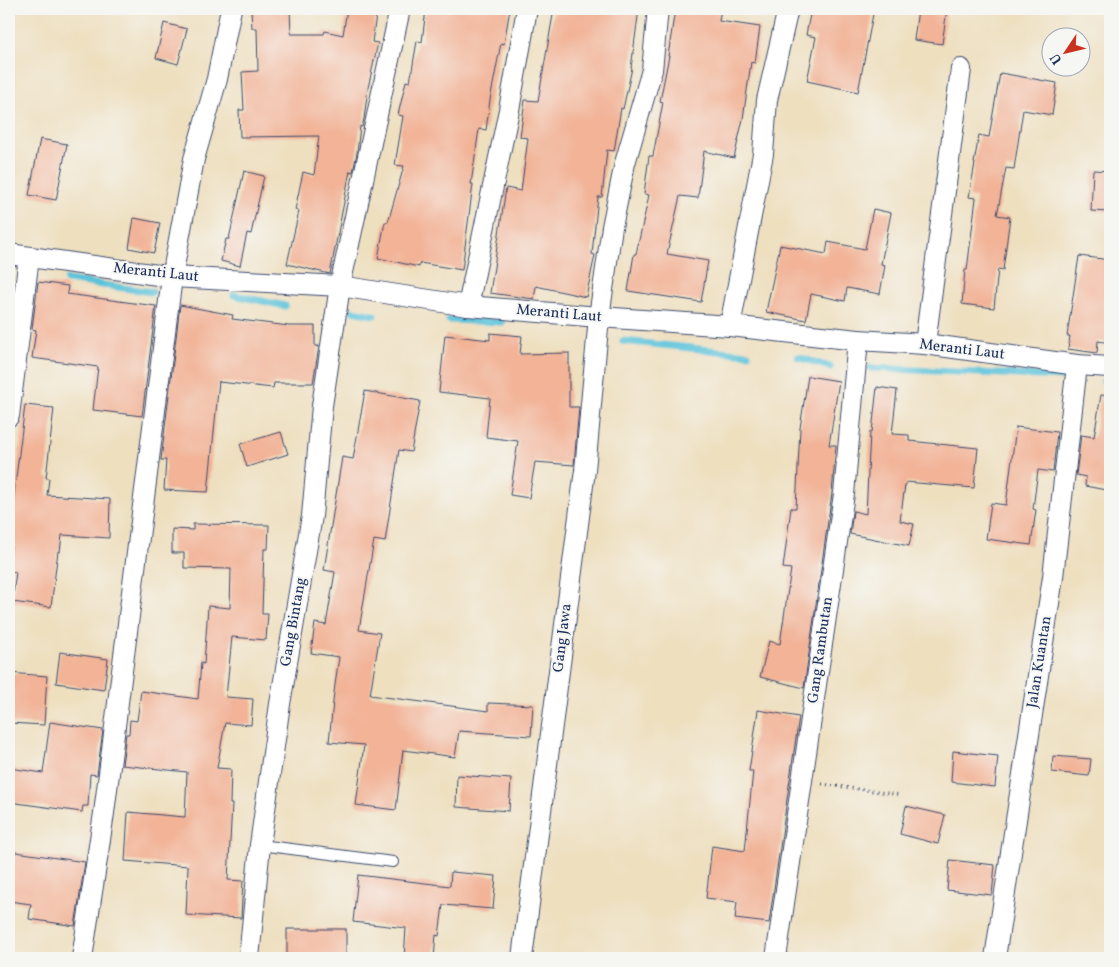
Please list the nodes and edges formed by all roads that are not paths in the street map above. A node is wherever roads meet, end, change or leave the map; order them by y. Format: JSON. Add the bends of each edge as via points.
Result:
{"nodes":[{"id":1,"x":231,"y":9,"type":"edge"},
{"id":2,"x":400,"y":9,"type":"edge"},
{"id":3,"x":527,"y":9,"type":"edge"},
{"id":4,"x":658,"y":9,"type":"edge"},
{"id":5,"x":788,"y":9,"type":"edge"},
{"id":6,"x":960,"y":69,"type":"dead end"},
{"id":7,"x":9,"y":254,"type":"edge"},
{"id":8,"x":29,"y":257,"type":"junction"},
{"id":9,"x":172,"y":277,"type":"junction"},
{"id":10,"x":340,"y":286,"type":"junction"},
{"id":11,"x":468,"y":306,"type":"junction"},
{"id":12,"x":599,"y":317,"type":"junction"},
{"id":13,"x":730,"y":326,"type":"junction"},
{"id":14,"x":858,"y":340,"type":"junction"},
{"id":15,"x":925,"y":344,"type":"junction"},
{"id":16,"x":1077,"y":365,"type":"junction"},
{"id":17,"x":1110,"y":367,"type":"edge"},
{"id":18,"x":9,"y":416,"type":"edge"},
{"id":19,"x":260,"y":845,"type":"junction"},
{"id":20,"x":393,"y":862,"type":"dead end"},
{"id":21,"x":82,"y":958,"type":"edge"},
{"id":22,"x":249,"y":958,"type":"edge"},
{"id":23,"x":522,"y":958,"type":"edge"},
{"id":24,"x":776,"y":958,"type":"edge"},
{"id":25,"x":994,"y":958,"type":"edge"}],
"edges":[{"from":1,"to":9,"type":"street","via":[[217,79],[194,159]]},
{"from":2,"to":10,"type":"street","name":"Gang Bintang"},
{"from":3,"to":11,"type":"street"},
{"from":4,"to":12,"type":"street","name":"Gang Jawa","via":[[652,70],[624,162]]},
{"from":5,"to":13,"type":"street","via":[[767,100],[763,154]]},
{"from":6,"to":15,"type":"street"},
{"from":7,"to":8,"type":"street","name":"Meranti Laut"},
{"from":8,"to":9,"type":"street","name":"Meranti Laut"},
{"from":8,"to":18,"type":"street"},
{"from":9,"to":10,"type":"street","name":"Meranti Laut"},
{"from":9,"to":21,"type":"street","via":[[104,813]]},
{"from":10,"to":11,"type":"street","name":"Meranti Laut"},
{"from":10,"to":19,"type":"street","name":"Gang Bintang","via":[[322,406],[312,516]]},
{"from":11,"to":12,"type":"street","name":"Meranti Laut"},
{"from":12,"to":13,"type":"street","name":"Meranti Laut"},
{"from":12,"to":23,"type":"street","name":"Gang Jawa","via":[[585,470]]},
{"from":13,"to":14,"type":"street","name":"Meranti Laut"},
{"from":14,"to":15,"type":"street","name":"Meranti Laut"},
{"from":14,"to":24,"type":"street","name":"Gang Rambutan","via":[[844,494]]},
{"from":15,"to":16,"type":"street","name":"Meranti Laut"},
{"from":16,"to":17,"type":"street","name":"Meranti Laut"},
{"from":16,"to":25,"type":"street","name":"Jalan Kuantan","via":[[1053,576]]},
{"from":19,"to":20,"type":"lane"},
{"from":19,"to":22,"type":"street","name":"Gang Bintang"}]}
